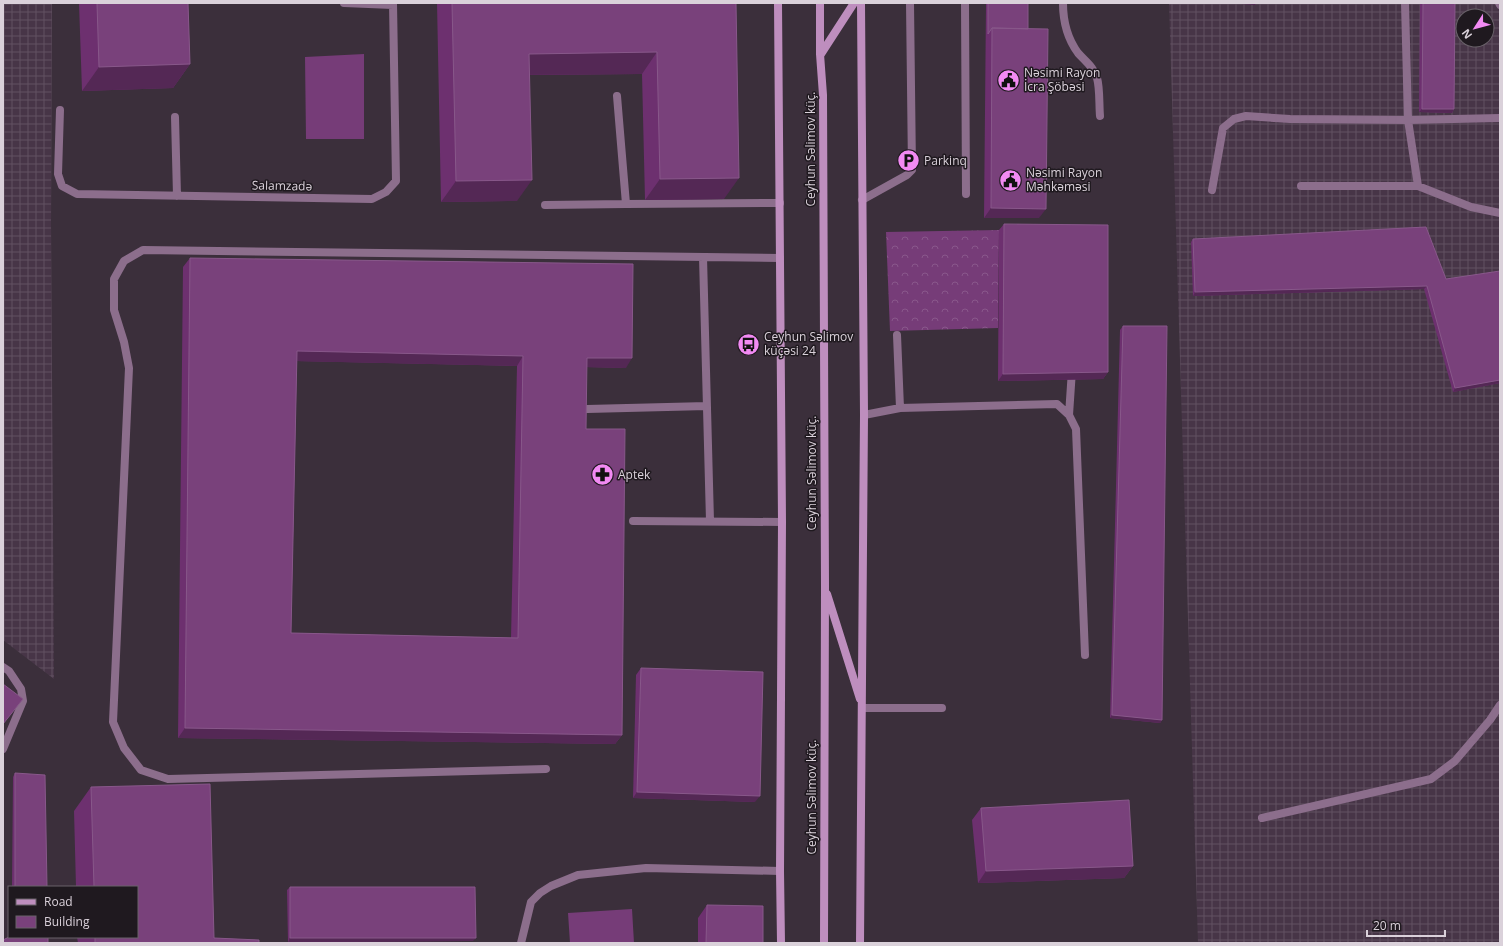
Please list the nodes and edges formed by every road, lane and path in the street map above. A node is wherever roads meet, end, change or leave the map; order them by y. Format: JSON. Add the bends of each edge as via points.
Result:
{"nodes":[{"id":1,"x":344,"y":3,"type":"edge"},
{"id":2,"x":778,"y":3,"type":"edge"},
{"id":3,"x":820,"y":3,"type":"edge"},
{"id":4,"x":854,"y":3,"type":"edge"},
{"id":5,"x":861,"y":3,"type":"edge"},
{"id":6,"x":910,"y":3,"type":"edge"},
{"id":7,"x":965,"y":3,"type":"edge"},
{"id":8,"x":1063,"y":3,"type":"edge"},
{"id":9,"x":1405,"y":3,"type":"edge"},
{"id":10,"x":393,"y":4,"type":"edge"},
{"id":11,"x":820,"y":54,"type":"junction"},
{"id":12,"x":617,"y":96,"type":"dead end"},
{"id":13,"x":60,"y":110,"type":"dead end"},
{"id":14,"x":1100,"y":116,"type":"dead end"},
{"id":15,"x":175,"y":117,"type":"dead end"},
{"id":16,"x":1500,"y":118,"type":"edge"},
{"id":17,"x":1408,"y":120,"type":"junction"},
{"id":18,"x":1301,"y":186,"type":"dead end"},
{"id":19,"x":1418,"y":186,"type":"junction"},
{"id":20,"x":1212,"y":190,"type":"dead end"},
{"id":21,"x":966,"y":194,"type":"dead end"},
{"id":22,"x":177,"y":196,"type":"junction"},
{"id":23,"x":862,"y":200,"type":"junction"},
{"id":24,"x":780,"y":203,"type":"junction"},
{"id":25,"x":626,"y":204,"type":"junction"},
{"id":26,"x":545,"y":206,"type":"dead end"},
{"id":27,"x":1500,"y":213,"type":"edge"},
{"id":28,"x":703,"y":257,"type":"junction"},
{"id":29,"x":780,"y":258,"type":"junction"},
{"id":30,"x":897,"y":335,"type":"dead end"},
{"id":31,"x":1072,"y":359,"type":"edge"},
{"id":32,"x":707,"y":406,"type":"junction"},
{"id":33,"x":900,"y":408,"type":"junction"},
{"id":34,"x":587,"y":409,"type":"edge"},
{"id":35,"x":864,"y":415,"type":"junction"},
{"id":36,"x":1069,"y":415,"type":"junction"},
{"id":37,"x":633,"y":521,"type":"dead end"},
{"id":38,"x":710,"y":521,"type":"junction"},
{"id":39,"x":782,"y":522,"type":"junction"},
{"id":40,"x":825,"y":586,"type":"junction"},
{"id":41,"x":1085,"y":655,"type":"dead end"},
{"id":42,"x":3,"y":667,"type":"edge"},
{"id":43,"x":1500,"y":706,"type":"edge"},
{"id":44,"x":862,"y":708,"type":"junction"},
{"id":45,"x":942,"y":708,"type":"dead end"},
{"id":46,"x":3,"y":750,"type":"edge"},
{"id":47,"x":546,"y":769,"type":"dead end"},
{"id":48,"x":1262,"y":818,"type":"dead end"},
{"id":49,"x":780,"y":871,"type":"junction"},
{"id":50,"x":521,"y":943,"type":"edge"},
{"id":51,"x":781,"y":943,"type":"edge"},
{"id":52,"x":824,"y":943,"type":"edge"},
{"id":53,"x":860,"y":943,"type":"edge"}],
"edges":[{"from":1,"to":10,"type":"lane"},
{"from":2,"to":24,"type":"main road"},
{"from":3,"to":11,"type":"main road","name":"Ceyhun Səlimov küç."},
{"from":4,"to":11,"type":"main road"},
{"from":5,"to":23,"type":"main road"},
{"from":6,"to":23,"type":"lane","via":[[912,170]]},
{"from":7,"to":21,"type":"lane"},
{"from":8,"to":14,"type":"lane","via":[[1063,17],[1068,36],[1097,78]]},
{"from":9,"to":17,"type":"lane"},
{"from":10,"to":22,"type":"lane","name":"Salamzadə","via":[[396,181],[386,192],[372,199]]},
{"from":11,"to":40,"type":"main road","name":"Ceyhun Səlimov küç.","via":[[823,103]]},
{"from":12,"to":25,"type":"lane"},
{"from":13,"to":22,"type":"lane","name":"Salamzadə","via":[[58,174],[62,186],[78,194]]},
{"from":15,"to":22,"type":"lane"},
{"from":16,"to":17,"type":"lane"},
{"from":17,"to":19,"type":"lane"},
{"from":17,"to":20,"type":"lane","via":[[1246,116],[1234,119],[1223,128]]},
{"from":18,"to":19,"type":"lane"},
{"from":19,"to":27,"type":"lane","via":[[1471,207]]},
{"from":23,"to":35,"type":"main road"},
{"from":24,"to":25,"type":"lane"},
{"from":24,"to":29,"type":"main road"},
{"from":25,"to":26,"type":"lane"},
{"from":28,"to":29,"type":"lane"},
{"from":28,"to":32,"type":"lane"},
{"from":28,"to":47,"type":"lane","via":[[143,250],[124,261],[114,280],[114,310],[129,368],[113,722],[124,748],[141,770],[168,779]]},
{"from":29,"to":39,"type":"main road"},
{"from":30,"to":33,"type":"lane"},
{"from":31,"to":36,"type":"lane"},
{"from":32,"to":34,"type":"lane"},
{"from":32,"to":38,"type":"lane"},
{"from":33,"to":35,"type":"lane"},
{"from":33,"to":36,"type":"lane","via":[[1057,404]]},
{"from":35,"to":44,"type":"main road"},
{"from":36,"to":41,"type":"lane","via":[[1076,429]]},
{"from":37,"to":38,"type":"lane"},
{"from":38,"to":39,"type":"lane"},
{"from":39,"to":49,"type":"main road"},
{"from":40,"to":44,"type":"main road"},
{"from":40,"to":52,"type":"main road","name":"Ceyhun Səlimov küç."},
{"from":42,"to":46,"type":"lane","via":[[9,671],[21,689],[23,701]]},
{"from":43,"to":48,"type":"lane","via":[[1454,761],[1431,779]]},
{"from":44,"to":45,"type":"lane"},
{"from":44,"to":53,"type":"main road"},
{"from":49,"to":50,"type":"lane","via":[[646,868],[578,875],[551,886],[531,902]]},
{"from":49,"to":51,"type":"main road"}]}
